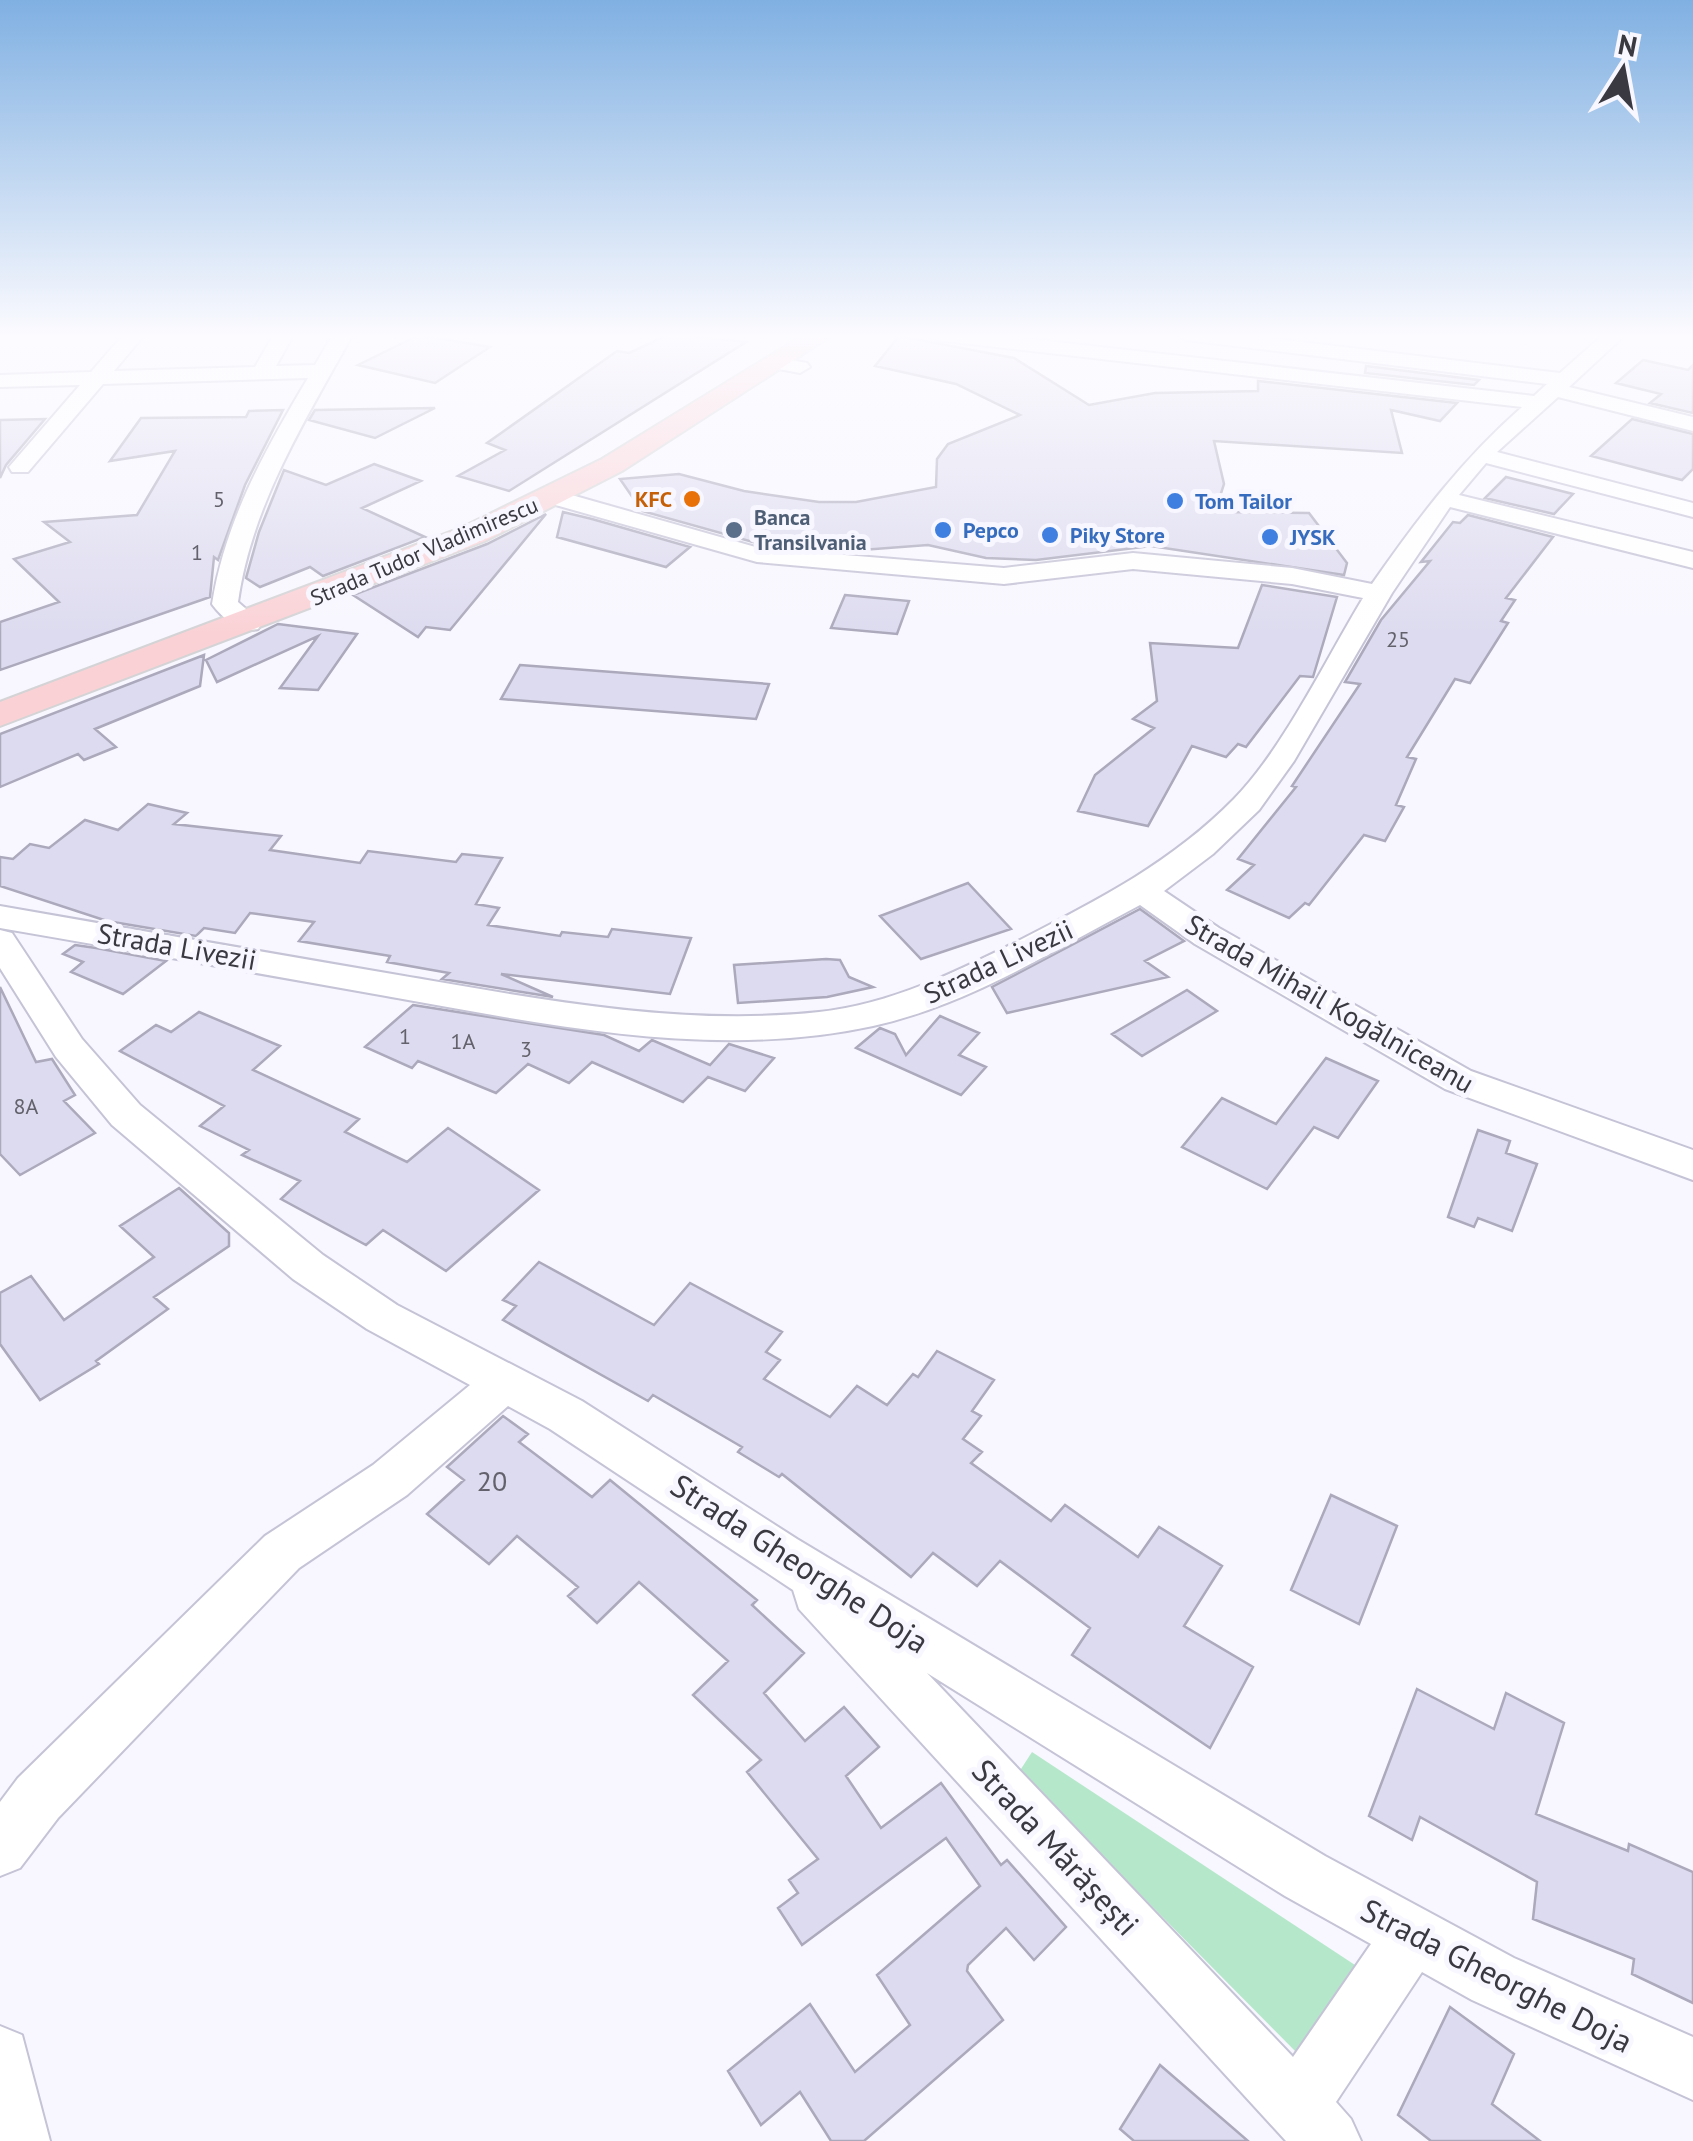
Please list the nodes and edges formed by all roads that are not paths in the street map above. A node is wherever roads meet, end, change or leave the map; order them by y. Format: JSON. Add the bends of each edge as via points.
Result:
{"nodes":[{"id":1,"x":48,"y":434,"type":"edge"},
{"id":2,"x":289,"y":434,"type":"edge"},
{"id":3,"x":630,"y":434,"type":"edge"},
{"id":4,"x":665,"y":434,"type":"edge"},
{"id":5,"x":1503,"y":434,"type":"edge"},
{"id":6,"x":1481,"y":454,"type":"junction"},
{"id":7,"x":20,"y":466,"type":"dead end"},
{"id":8,"x":553,"y":497,"type":"junction"},
{"id":9,"x":1444,"y":498,"type":"junction"},
{"id":10,"x":1693,"y":510,"type":"edge"},
{"id":11,"x":1693,"y":560,"type":"edge"},
{"id":12,"x":1380,"y":593,"type":"junction"},
{"id":13,"x":242,"y":619,"type":"junction"},
{"id":14,"x":0,"y":701,"type":"edge"},
{"id":15,"x":0,"y":715,"type":"edge"},
{"id":16,"x":1142,"y":890,"type":"junction"},
{"id":17,"x":0,"y":917,"type":"edge"},
{"id":18,"x":0,"y":941,"type":"edge"},
{"id":19,"x":1693,"y":1165,"type":"edge"},
{"id":20,"x":504,"y":1381,"type":"junction"},
{"id":21,"x":780,"y":1555,"type":"junction"},
{"id":22,"x":0,"y":1848,"type":"edge"},
{"id":23,"x":1412,"y":1936,"type":"junction"},
{"id":24,"x":0,"y":2057,"type":"edge"},
{"id":25,"x":1693,"y":2069,"type":"edge"},
{"id":26,"x":1313,"y":2124,"type":"edge"},
{"id":27,"x":18,"y":2141,"type":"edge"}],
"edges":[{"from":1,"to":7,"type":"street"},
{"from":2,"to":13,"type":"street","via":[[247,522],[226,591],[225,604]]},
{"from":3,"to":13,"type":"main road","name":"Strada Tudor Vladimirescu","via":[[534,492]]},
{"from":4,"to":8,"type":"main road","name":"Strada Tudor Vladimirescu"},
{"from":5,"to":6,"type":"street","name":"Strada Livezii"},
{"from":6,"to":9,"type":"street","name":"Strada Livezii"},
{"from":6,"to":10,"type":"street"},
{"from":8,"to":12,"type":"street","via":[[756,556],[1004,576],[1132,561],[1292,576]]},
{"from":8,"to":13,"type":"main road","name":"Strada Tudor Vladimirescu","via":[[425,555]]},
{"from":9,"to":11,"type":"street"},
{"from":9,"to":12,"type":"street","name":"Strada Livezii"},
{"from":12,"to":16,"type":"street","name":"Strada Livezii","via":[[1248,803]]},
{"from":13,"to":14,"type":"main road","name":"Strada Tudor Vladimirescu"},
{"from":13,"to":15,"type":"main road","name":"Strada Tudor Vladimirescu"},
{"from":16,"to":17,"type":"street","name":"Strada Livezii","via":[[956,986],[876,1013],[764,1029],[550,1013]]},
{"from":16,"to":19,"type":"street","name":"Strada Mihail Kogălniceanu","via":[[1207,936],[1458,1080]]},
{"from":18,"to":20,"type":"street","name":"Strada Gheorghe Doja","via":[[69,1048],[126,1115],[308,1266],[382,1316]]},
{"from":20,"to":21,"type":"street","name":"Strada Gheorghe Doja","via":[[652,1467]]},
{"from":20,"to":22,"type":"street","via":[[448,1436],[282,1552],[38,1798]]},
{"from":21,"to":23,"type":"street","name":"Strada Gheorghe Doja"},
{"from":21,"to":26,"type":"street","name":"Strada Mărășești"},
{"from":23,"to":25,"type":"street","name":"Strada Gheorghe Doja","via":[[1555,2010]]},
{"from":23,"to":26,"type":"street"},
{"from":24,"to":27,"type":"street"}]}
